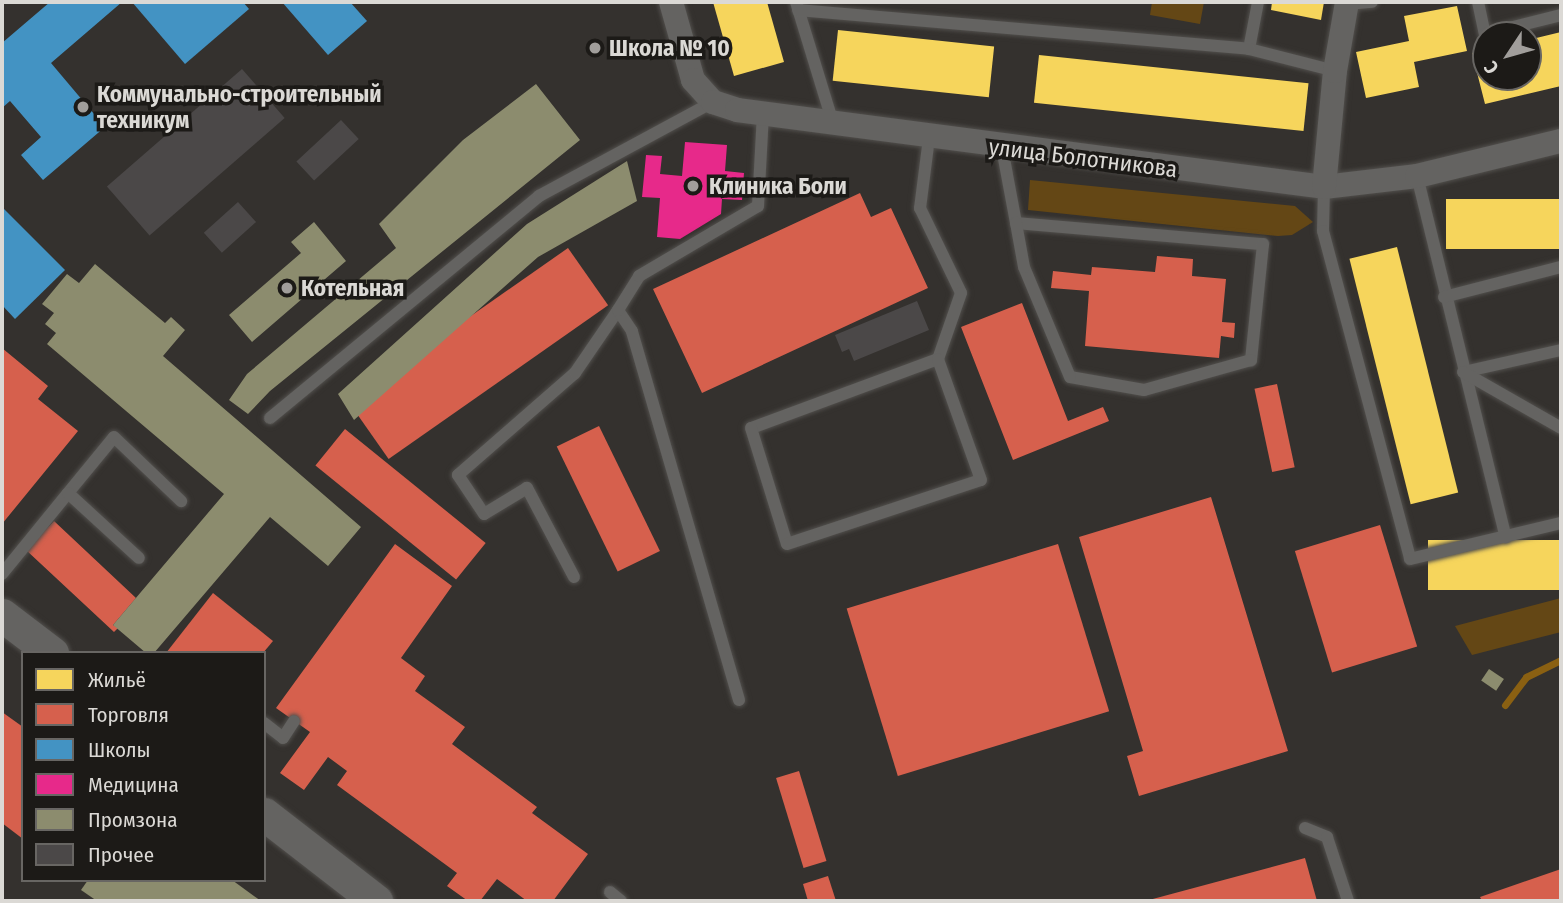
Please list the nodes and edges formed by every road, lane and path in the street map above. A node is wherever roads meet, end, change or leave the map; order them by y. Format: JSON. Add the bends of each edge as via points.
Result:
{"nodes":[{"id":1,"x":671,"y":2,"type":"edge"},
{"id":2,"x":1258,"y":2,"type":"edge"},
{"id":3,"x":1372,"y":2,"type":"edge"},
{"id":4,"x":1478,"y":2,"type":"edge"},
{"id":5,"x":1347,"y":3,"type":"edge"},
{"id":6,"x":797,"y":6,"type":"edge"},
{"id":7,"x":1561,"y":15,"type":"edge"},
{"id":8,"x":1249,"y":49,"type":"junction"},
{"id":9,"x":1335,"y":71,"type":"junction"},
{"id":10,"x":713,"y":102,"type":"junction"},
{"id":11,"x":763,"y":113,"type":"junction"},
{"id":12,"x":832,"y":123,"type":"junction"},
{"id":13,"x":929,"y":138,"type":"junction"},
{"id":14,"x":1561,"y":141,"type":"edge"},
{"id":15,"x":1002,"y":148,"type":"junction"},
{"id":16,"x":1416,"y":176,"type":"junction"},
{"id":17,"x":1324,"y":187,"type":"junction"},
{"id":18,"x":1016,"y":223,"type":"junction"},
{"id":19,"x":1561,"y":267,"type":"edge"},
{"id":20,"x":1444,"y":297,"type":"junction"},
{"id":21,"x":618,"y":310,"type":"junction"},
{"id":22,"x":1561,"y":351,"type":"edge"},
{"id":23,"x":938,"y":359,"type":"junction"},
{"id":24,"x":1464,"y":372,"type":"junction"},
{"id":25,"x":270,"y":418,"type":"dead end"},
{"id":26,"x":1561,"y":428,"type":"edge"},
{"id":27,"x":68,"y":493,"type":"junction"},
{"id":28,"x":181,"y":502,"type":"dead end"},
{"id":29,"x":1561,"y":523,"type":"edge"},
{"id":30,"x":1506,"y":537,"type":"junction"},
{"id":31,"x":139,"y":558,"type":"dead end"},
{"id":32,"x":2,"y":573,"type":"edge"},
{"id":33,"x":574,"y":577,"type":"dead end"},
{"id":34,"x":2,"y":615,"type":"edge"},
{"id":35,"x":49,"y":651,"type":"edge"},
{"id":36,"x":739,"y":700,"type":"dead end"},
{"id":37,"x":294,"y":721,"type":"dead end"},
{"id":38,"x":266,"y":724,"type":"edge"},
{"id":39,"x":266,"y":816,"type":"edge"},
{"id":40,"x":1305,"y":828,"type":"dead end"},
{"id":41,"x":610,"y":892,"type":"dead end"},
{"id":42,"x":376,"y":901,"type":"edge"},
{"id":43,"x":621,"y":901,"type":"edge"},
{"id":44,"x":1348,"y":901,"type":"edge"}],
"edges":[{"from":1,"to":10,"type":"street","via":[[693,80]]},
{"from":2,"to":8,"type":"lane"},
{"from":3,"to":5,"type":"lane"},
{"from":4,"to":7,"type":"lane","via":[[1485,34]]},
{"from":5,"to":9,"type":"street"},
{"from":6,"to":8,"type":"lane"},
{"from":6,"to":12,"type":"lane"},
{"from":8,"to":9,"type":"lane"},
{"from":9,"to":17,"type":"street"},
{"from":10,"to":11,"type":"street","name":"улица Болотникова"},
{"from":10,"to":25,"type":"lane","via":[[539,196]]},
{"from":11,"to":12,"type":"street","name":"улица Болотникова"},
{"from":11,"to":21,"type":"lane","via":[[758,206],[639,276]]},
{"from":12,"to":13,"type":"street","name":"улица Болотникова"},
{"from":13,"to":15,"type":"street","name":"улица Болотникова"},
{"from":13,"to":23,"type":"lane","via":[[920,208],[961,293]]},
{"from":14,"to":16,"type":"street","name":"улица Болотникова"},
{"from":15,"to":17,"type":"street","name":"улица Болотникова"},
{"from":15,"to":18,"type":"lane"},
{"from":16,"to":17,"type":"street","name":"улица Болотникова"},
{"from":16,"to":20,"type":"lane"},
{"from":17,"to":30,"type":"lane","via":[[1323,231],[1410,559]]},
{"from":18,"to":18,"type":"lane","via":[[1263,244],[1251,360],[1144,390],[1070,377],[1024,267]]},
{"from":19,"to":20,"type":"lane"},
{"from":20,"to":24,"type":"lane"},
{"from":21,"to":33,"type":"lane","via":[[575,373],[458,475],[484,514],[527,488]]},
{"from":21,"to":36,"type":"lane","via":[[632,331]]},
{"from":22,"to":24,"type":"lane"},
{"from":23,"to":23,"type":"lane","via":[[981,480],[787,544],[751,428]]},
{"from":24,"to":26,"type":"lane"},
{"from":24,"to":30,"type":"lane"},
{"from":27,"to":28,"type":"lane","via":[[114,438]]},
{"from":27,"to":31,"type":"lane"},
{"from":27,"to":32,"type":"lane"},
{"from":29,"to":30,"type":"lane"},
{"from":34,"to":35,"type":"main road"},
{"from":37,"to":38,"type":"lane","via":[[284,738]]},
{"from":39,"to":42,"type":"main road"},
{"from":40,"to":44,"type":"lane","via":[[1328,837]]},
{"from":41,"to":43,"type":"lane"}]}
